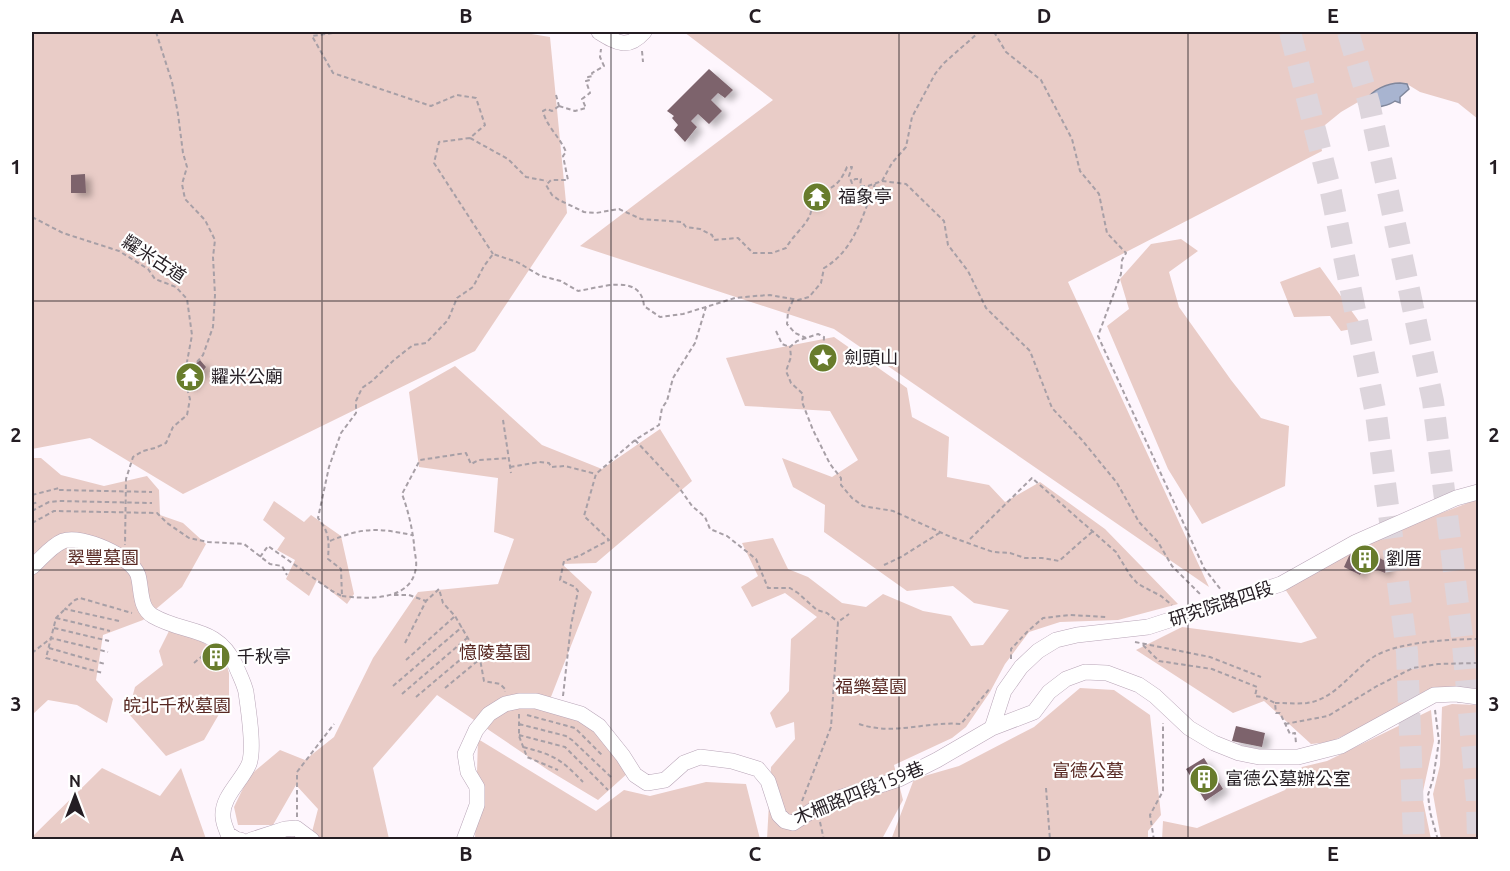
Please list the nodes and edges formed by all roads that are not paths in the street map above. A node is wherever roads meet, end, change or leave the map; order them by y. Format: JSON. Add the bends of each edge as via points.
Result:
{"nodes":[{"id":1,"x":600,"y":32,"type":"edge"},
{"id":2,"x":644,"y":32,"type":"edge"},
{"id":3,"x":629,"y":37,"type":"edge"},
{"id":4,"x":1479,"y":492,"type":"edge"},
{"id":5,"x":32,"y":567,"type":"edge"},
{"id":6,"x":1479,"y":697,"type":"edge"},
{"id":7,"x":992,"y":728,"type":"junction"},
{"id":8,"x":241,"y":840,"type":"edge"},
{"id":9,"x":251,"y":840,"type":"edge"},
{"id":10,"x":312,"y":840,"type":"edge"},
{"id":11,"x":464,"y":840,"type":"edge"}],
"edges":[{"from":1,"to":3,"type":"street","via":[[615,42]]},
{"from":2,"to":3,"type":"street","via":[[638,39]]},
{"from":4,"to":7,"type":"street","name":"研究院路四段","via":[[1456,498],[1356,542],[1281,584],[1148,627],[1056,640],[1021,667],[1004,691]]},
{"from":5,"to":8,"type":"street","via":[[50,549],[69,539],[94,543],[130,562],[148,612],[205,634],[229,651],[245,689],[251,748],[250,763],[228,796],[222,816],[228,834]]},
{"from":6,"to":7,"type":"street","name":"木柵路四段159巷","via":[[1434,695],[1341,746],[1291,758],[1259,757],[1214,743],[1189,728],[1155,696],[1125,678],[1085,672],[1066,679],[1049,692],[1034,712]]},
{"from":7,"to":11,"type":"street","name":"木柵路四段159巷","via":[[899,779],[839,798],[793,823],[779,815],[768,781],[758,769],[700,757],[684,763],[665,780],[647,783],[635,775],[599,726],[581,714],[536,701],[489,714],[476,730],[465,754],[468,772],[477,787],[477,805]]},
{"from":9,"to":10,"type":"street","via":[[296,828]]}]}
